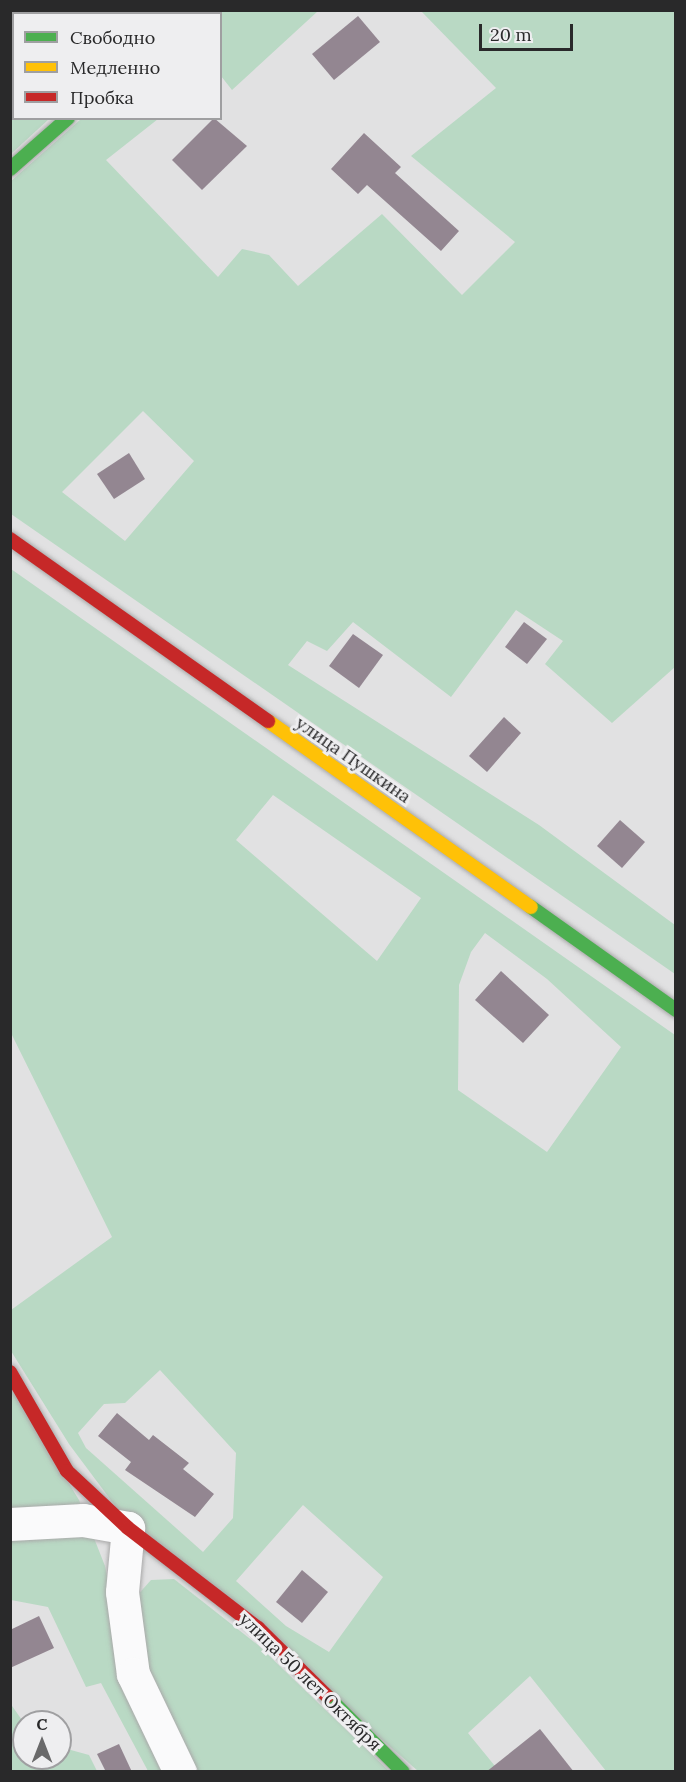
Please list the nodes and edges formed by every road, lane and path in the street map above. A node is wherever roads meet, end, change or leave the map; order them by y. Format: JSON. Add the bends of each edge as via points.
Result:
{"nodes":[{"id":1,"x":66,"y":120,"type":"edge"},
{"id":2,"x":10,"y":170,"type":"edge"},
{"id":3,"x":10,"y":539,"type":"edge"},
{"id":4,"x":675,"y":1010,"type":"edge"},
{"id":5,"x":10,"y":1372,"type":"edge"},
{"id":6,"x":10,"y":1524,"type":"edge"},
{"id":7,"x":128,"y":1528,"type":"junction"},
{"id":8,"x":180,"y":1772,"type":"edge"},
{"id":9,"x":404,"y":1772,"type":"edge"}],
"edges":[{"from":1,"to":2,"type":"street"},
{"from":3,"to":4,"type":"street","name":"улица Пушкина"},
{"from":5,"to":7,"type":"street","name":"улица 50 лет Октября","via":[[67,1471]]},
{"from":6,"to":7,"type":"street","name":"улица 50 лет Октября","via":[[83,1520]]},
{"from":7,"to":8,"type":"street","via":[[122,1592],[133,1674]]},
{"from":7,"to":9,"type":"street","name":"улица 50 лет Октября","via":[[258,1628]]}]}
